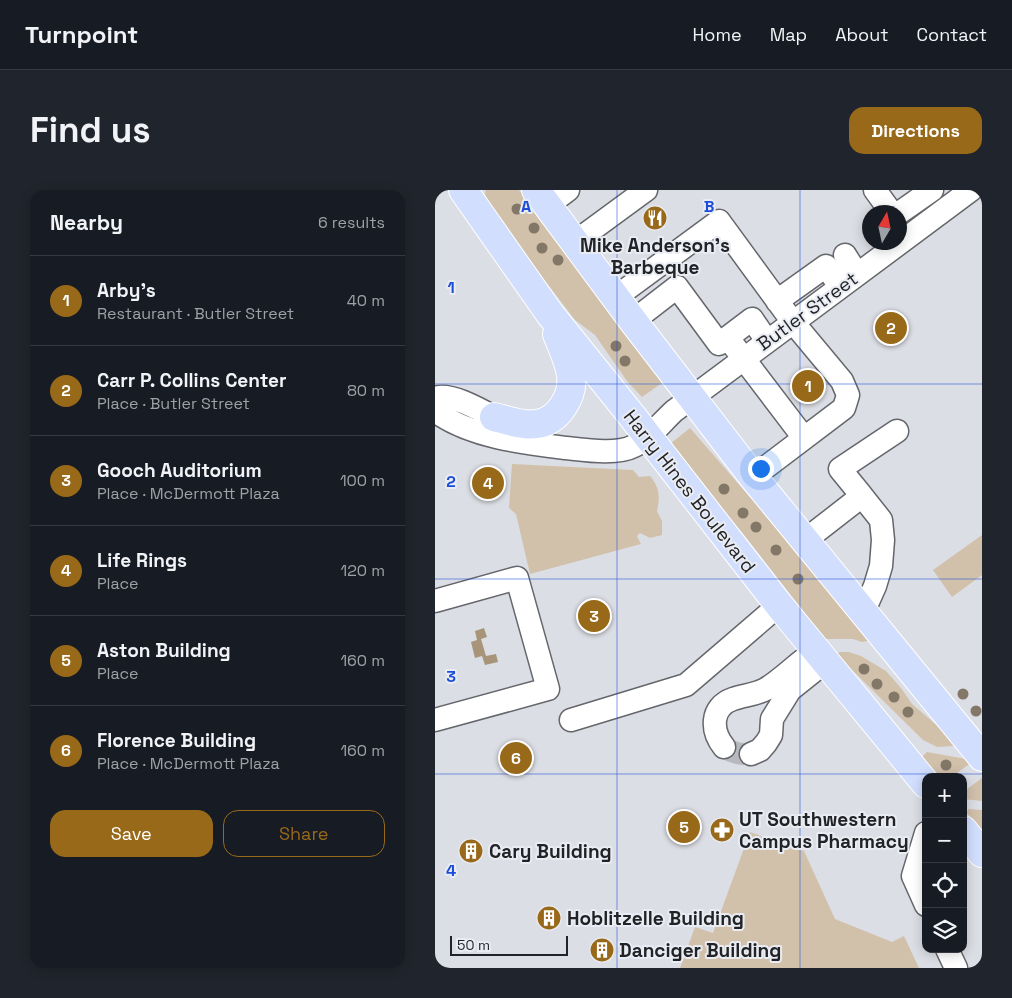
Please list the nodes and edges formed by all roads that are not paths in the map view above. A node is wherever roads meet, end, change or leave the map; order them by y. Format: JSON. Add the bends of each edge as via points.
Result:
{"nodes":[{"id":1,"x":463,"y":190,"type":"edge"},
{"id":2,"x":646,"y":190,"type":"edge"},
{"id":3,"x":875,"y":190,"type":"edge"},
{"id":4,"x":932,"y":190,"type":"edge"},
{"id":5,"x":958,"y":194,"type":"edge"},
{"id":6,"x":551,"y":195,"type":"edge"},
{"id":7,"x":886,"y":205,"type":"edge"},
{"id":8,"x":907,"y":207,"type":"edge"},
{"id":9,"x":907,"y":228,"type":"edge"},
{"id":10,"x":575,"y":242,"type":"junction"},
{"id":11,"x":882,"y":250,"type":"edge"},
{"id":12,"x":845,"y":255,"type":"dead end"},
{"id":13,"x":848,"y":280,"type":"junction"},
{"id":14,"x":616,"y":297,"type":"junction"},
{"id":15,"x":777,"y":301,"type":"junction"},
{"id":16,"x":550,"y":314,"type":"junction"},
{"id":17,"x":633,"y":321,"type":"junction"},
{"id":18,"x":793,"y":321,"type":"junction"},
{"id":19,"x":727,"y":337,"type":"junction"},
{"id":20,"x":767,"y":341,"type":"junction"},
{"id":21,"x":743,"y":358,"type":"junction"},
{"id":22,"x":692,"y":397,"type":"junction"},
{"id":23,"x":435,"y":398,"type":"edge"},
{"id":24,"x":435,"y":411,"type":"edge"},
{"id":25,"x":493,"y":417,"type":"junction"},
{"id":26,"x":897,"y":431,"type":"dead end"},
{"id":27,"x":647,"y":436,"type":"junction"},
{"id":28,"x":804,"y":438,"type":"junction"},
{"id":29,"x":555,"y":447,"type":"junction"},
{"id":30,"x":753,"y":478,"type":"junction"},
{"id":31,"x":862,"y":496,"type":"junction"},
{"id":32,"x":804,"y":540,"type":"junction"},
{"id":33,"x":435,"y":601,"type":"edge"},
{"id":34,"x":779,"y":605,"type":"junction"},
{"id":35,"x":863,"y":613,"type":"junction"},
{"id":36,"x":820,"y":656,"type":"junction"},
{"id":37,"x":435,"y":720,"type":"edge"},
{"id":38,"x":571,"y":720,"type":"dead end"},
{"id":39,"x":724,"y":747,"type":"dead end"},
{"id":40,"x":980,"y":749,"type":"edge"},
{"id":41,"x":751,"y":754,"type":"dead end"},
{"id":42,"x":922,"y":779,"type":"edge"},
{"id":43,"x":967,"y":835,"type":"edge"},
{"id":44,"x":922,"y":850,"type":"edge"},
{"id":45,"x":982,"y":853,"type":"edge"},
{"id":46,"x":922,"y":896,"type":"edge"},
{"id":47,"x":949,"y":953,"type":"edge"},
{"id":48,"x":957,"y":968,"type":"edge"}],
"edges":[{"from":1,"to":16,"type":"main road","name":"Harry Hines Boulevard"},
{"from":2,"to":10,"type":"street"},
{"from":3,"to":7,"type":"street"},
{"from":4,"to":8,"type":"street"},
{"from":5,"to":9,"type":"street","name":"Butler Street"},
{"from":6,"to":10,"type":"main road"},
{"from":10,"to":14,"type":"main road"},
{"from":11,"to":13,"type":"street","name":"Butler Street"},
{"from":12,"to":13,"type":"street"},
{"from":13,"to":15,"type":"street","via":[[826,266]]},
{"from":13,"to":18,"type":"street","name":"Butler Street"},
{"from":14,"to":15,"type":"street","via":[[719,220]]},
{"from":14,"to":17,"type":"main road"},
{"from":15,"to":18,"type":"street"},
{"from":16,"to":25,"type":"main road","via":[[571,372],[571,387],[565,404],[550,419],[537,424]]},
{"from":16,"to":27,"type":"main road","name":"Harry Hines Boulevard"},
{"from":17,"to":19,"type":"street","via":[[677,287],[719,344]]},
{"from":17,"to":22,"type":"main road"},
{"from":18,"to":20,"type":"street","name":"Butler Street"},
{"from":18,"to":28,"type":"street","via":[[842,381],[848,395],[844,408]]},
{"from":19,"to":20,"type":"street","via":[[752,319]]},
{"from":19,"to":21,"type":"street"},
{"from":20,"to":21,"type":"street","name":"Butler Street"},
{"from":21,"to":22,"type":"street","name":"Butler Street"},
{"from":21,"to":28,"type":"street"},
{"from":22,"to":27,"type":"street","name":"Butler Street"},
{"from":22,"to":30,"type":"main road"},
{"from":23,"to":25,"type":"street","via":[[453,398]]},
{"from":24,"to":29,"type":"street","name":"Butler Street","via":[[445,419],[498,437]]},
{"from":25,"to":29,"type":"street"},
{"from":26,"to":31,"type":"street","via":[[840,469]]},
{"from":27,"to":29,"type":"street","name":"Butler Street","via":[[633,447],[616,450]]},
{"from":27,"to":34,"type":"main road","name":"Harry Hines Boulevard"},
{"from":28,"to":30,"type":"street"},
{"from":30,"to":32,"type":"main road"},
{"from":31,"to":32,"type":"street"},
{"from":31,"to":35,"type":"street","via":[[881,520],[883,540],[881,566]]},
{"from":32,"to":35,"type":"main road"},
{"from":33,"to":37,"type":"street","via":[[517,578],[548,689]]},
{"from":34,"to":36,"type":"main road","name":"Harry Hines Boulevard"},
{"from":34,"to":38,"type":"street","via":[[686,685]]},
{"from":35,"to":40,"type":"main road"},
{"from":36,"to":39,"type":"street","via":[[803,659],[768,688],[731,699],[723,705],[715,721],[715,731]]},
{"from":36,"to":41,"type":"street","via":[[790,690],[772,719],[767,743]]},
{"from":36,"to":42,"type":"main road","name":"Harry Hines Boulevard"},
{"from":43,"to":45,"type":"main road"},
{"from":44,"to":46,"type":"street","via":[[913,876]]},
{"from":47,"to":48,"type":"street"}]}
